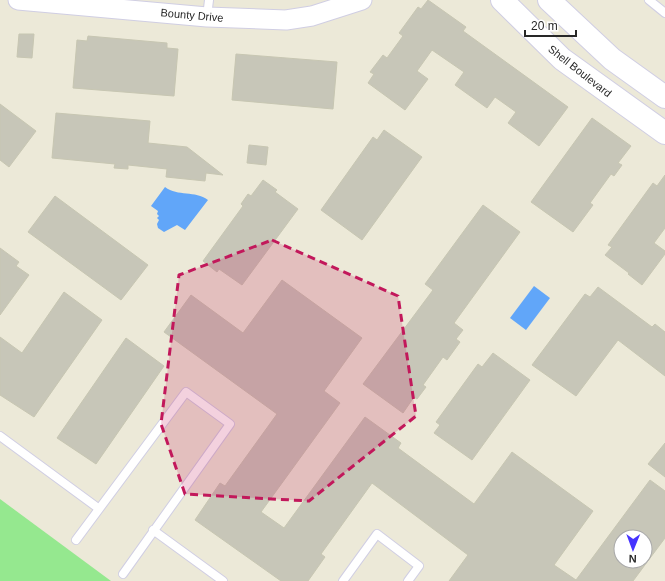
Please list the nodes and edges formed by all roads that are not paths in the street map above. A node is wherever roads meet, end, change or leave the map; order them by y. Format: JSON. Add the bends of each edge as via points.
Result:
{"nodes":[{"id":1,"x":18,"y":0,"type":"edge"},
{"id":2,"x":362,"y":0,"type":"edge"},
{"id":3,"x":502,"y":0,"type":"edge"},
{"id":4,"x":549,"y":0,"type":"edge"},
{"id":5,"x":648,"y":0,"type":"edge"},
{"id":6,"x":208,"y":8,"type":"edge"},
{"id":7,"x":665,"y":13,"type":"edge"},
{"id":8,"x":665,"y":97,"type":"edge"},
{"id":9,"x":665,"y":133,"type":"edge"},
{"id":10,"x":0,"y":436,"type":"edge"},
{"id":11,"x":98,"y":508,"type":"junction"},
{"id":12,"x":153,"y":530,"type":"junction"},
{"id":13,"x":76,"y":540,"type":"dead end"},
{"id":14,"x":123,"y":574,"type":"dead end"},
{"id":15,"x":223,"y":581,"type":"edge"},
{"id":16,"x":343,"y":581,"type":"edge"},
{"id":17,"x":408,"y":581,"type":"edge"}],
"edges":[{"from":1,"to":6,"type":"street","name":"Bounty Drive"},
{"from":2,"to":6,"type":"street","name":"Bounty Drive","via":[[319,14],[286,20]]},
{"from":3,"to":9,"type":"main road","name":"Shell Boulevard","via":[[562,59]]},
{"from":4,"to":8,"type":"main road","via":[[612,59]]},
{"from":5,"to":7,"type":"lane"},
{"from":10,"to":11,"type":"lane"},
{"from":11,"to":12,"type":"lane","via":[[186,392],[230,424]]},
{"from":11,"to":13,"type":"lane"},
{"from":12,"to":14,"type":"lane"},
{"from":12,"to":15,"type":"lane"},
{"from":16,"to":17,"type":"lane","via":[[377,534],[419,566]]}]}
